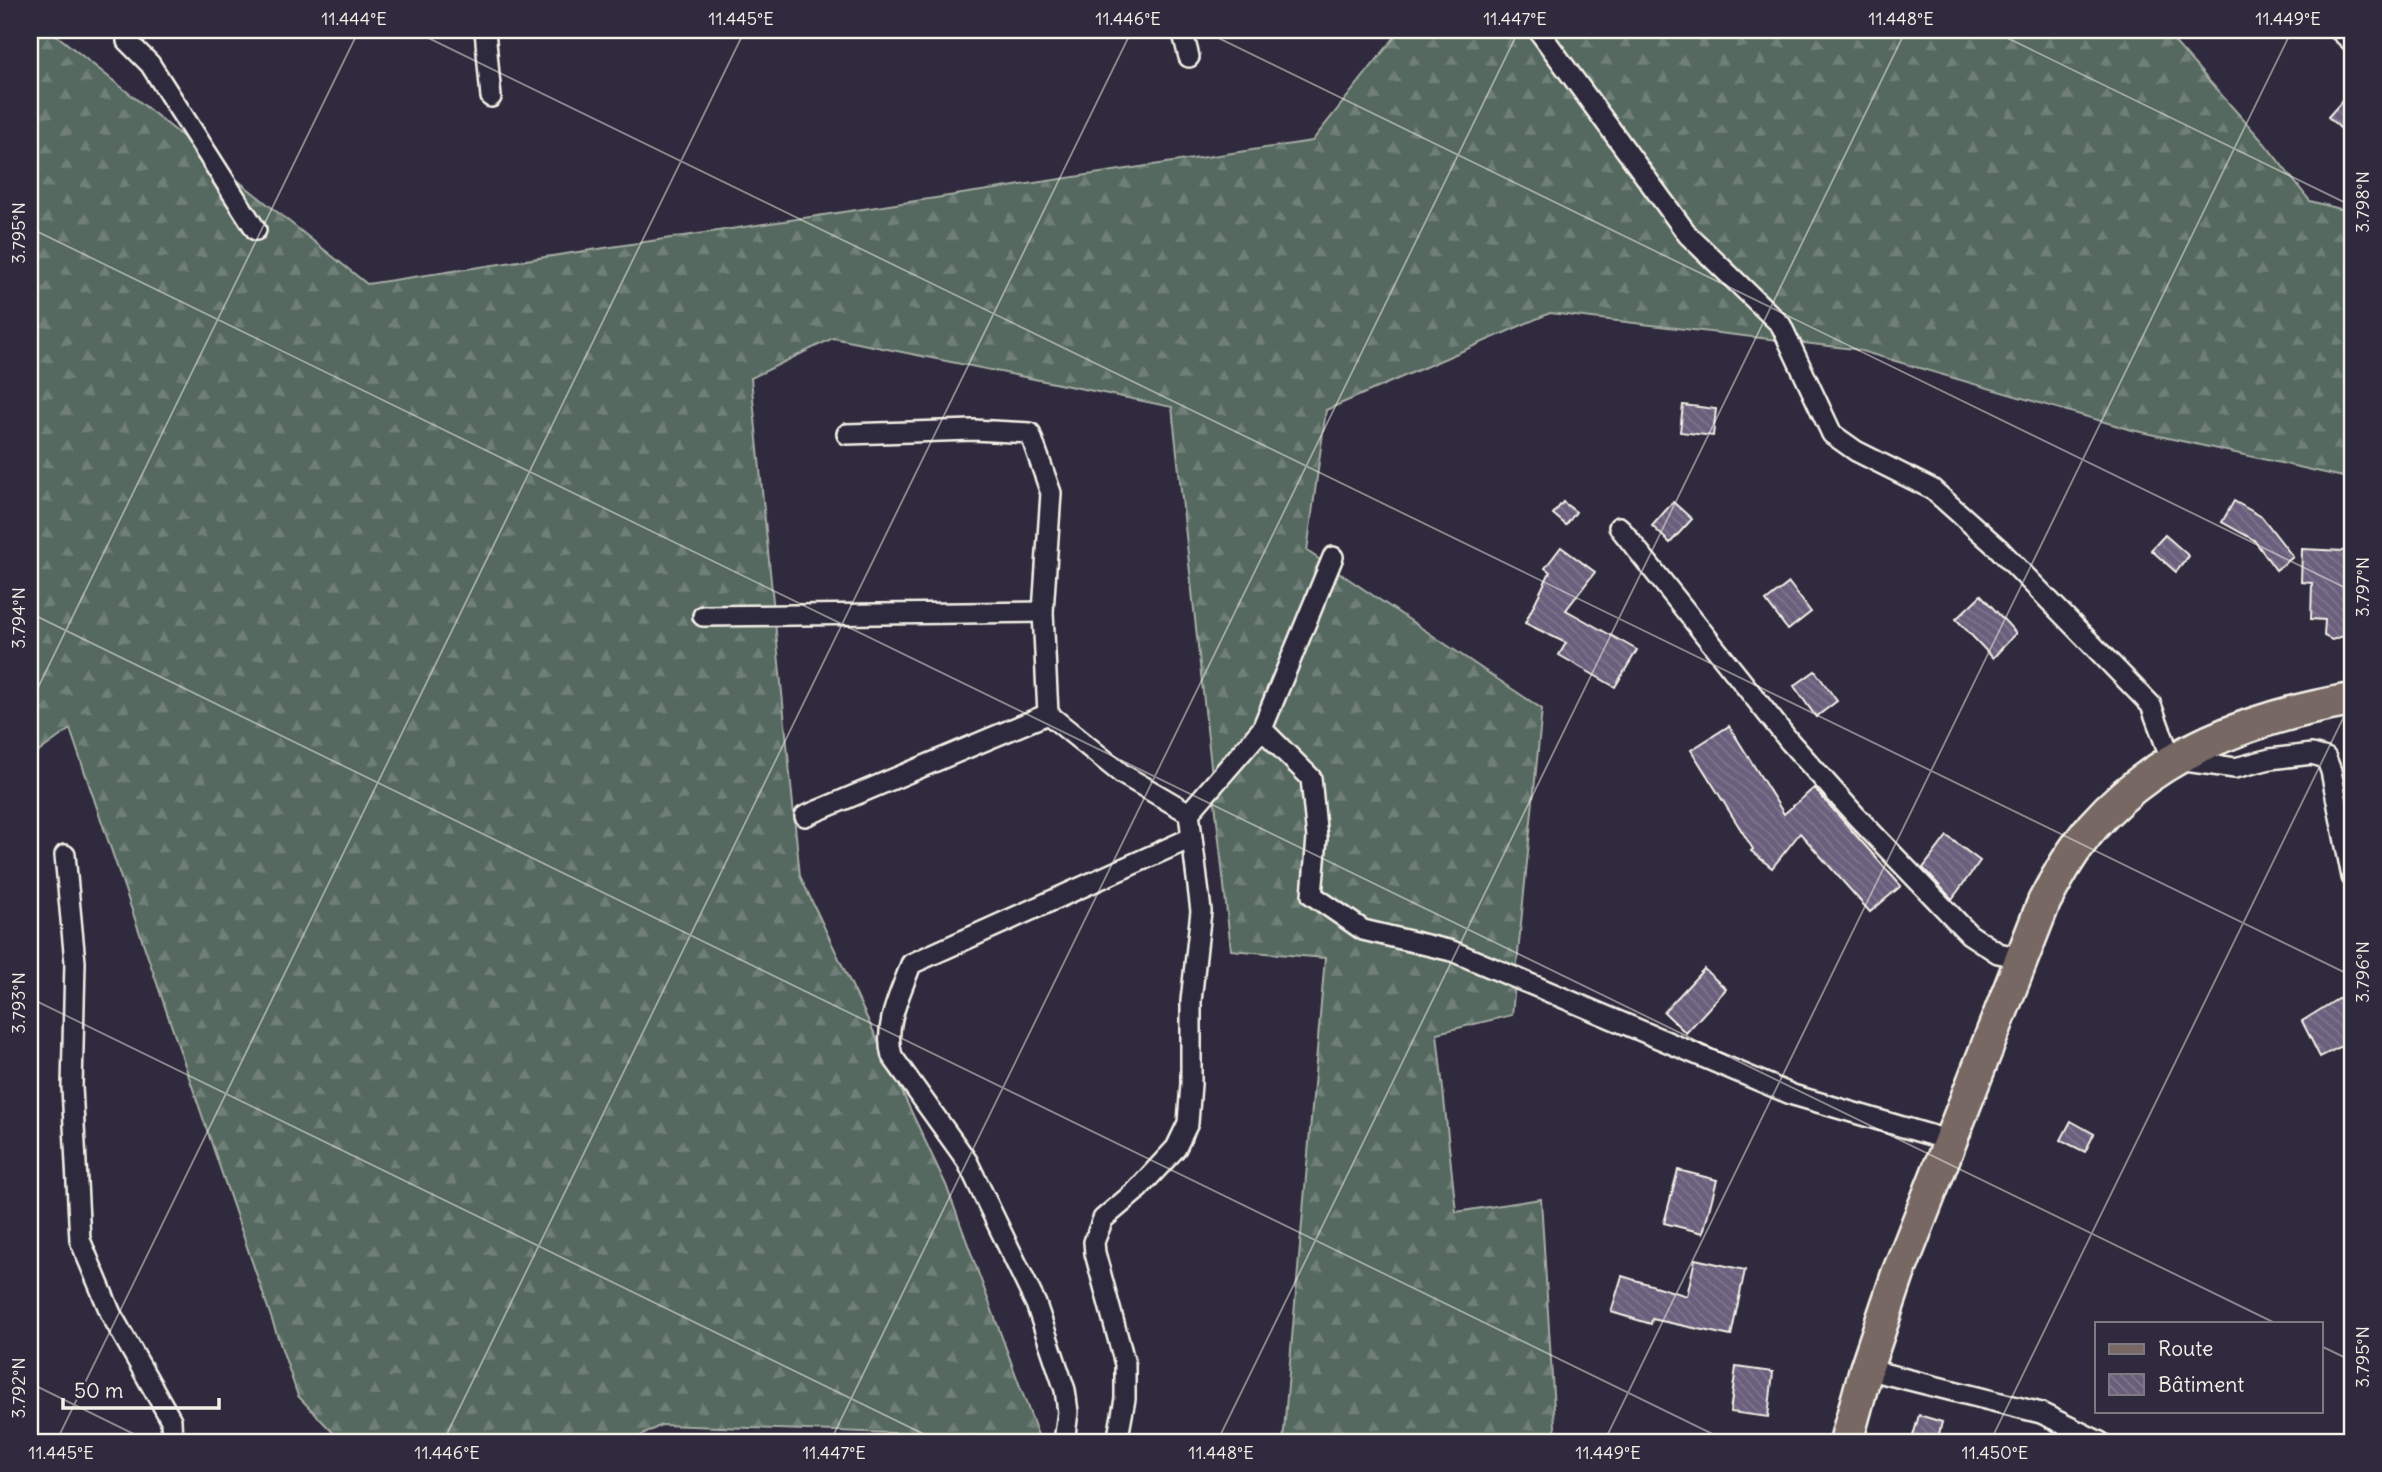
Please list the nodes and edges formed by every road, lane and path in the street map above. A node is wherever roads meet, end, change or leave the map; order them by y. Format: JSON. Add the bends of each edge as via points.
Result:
{"nodes":[{"id":1,"x":128,"y":30,"type":"edge"},
{"id":2,"x":485,"y":30,"type":"edge"},
{"id":3,"x":1182,"y":30,"type":"edge"},
{"id":4,"x":1538,"y":30,"type":"edge"},
{"id":5,"x":2339,"y":30,"type":"edge"},
{"id":6,"x":2352,"y":43,"type":"edge"},
{"id":7,"x":1189,"y":57,"type":"dead end"},
{"id":8,"x":491,"y":97,"type":"dead end"},
{"id":9,"x":256,"y":230,"type":"dead end"},
{"id":10,"x":847,"y":434,"type":"dead end"},
{"id":11,"x":1619,"y":527,"type":"dead end"},
{"id":12,"x":1333,"y":557,"type":"dead end"},
{"id":13,"x":1043,"y":612,"type":"junction"},
{"id":14,"x":703,"y":616,"type":"dead end"},
{"id":15,"x":2352,"y":700,"type":"edge"},
{"id":16,"x":1048,"y":714,"type":"junction"},
{"id":17,"x":1262,"y":729,"type":"junction"},
{"id":18,"x":2171,"y":759,"type":"junction"},
{"id":19,"x":1189,"y":813,"type":"junction"},
{"id":20,"x":805,"y":816,"type":"dead end"},
{"id":21,"x":1191,"y":838,"type":"junction"},
{"id":22,"x":65,"y":855,"type":"dead end"},
{"id":23,"x":2352,"y":877,"type":"edge"},
{"id":24,"x":2022,"y":958,"type":"junction"},
{"id":25,"x":1951,"y":1140,"type":"junction"},
{"id":26,"x":1866,"y":1369,"type":"junction"},
{"id":27,"x":172,"y":1442,"type":"edge"},
{"id":28,"x":1064,"y":1442,"type":"edge"},
{"id":29,"x":1117,"y":1442,"type":"edge"},
{"id":30,"x":1846,"y":1442,"type":"edge"},
{"id":31,"x":2100,"y":1442,"type":"edge"}],
"edges":[{"from":1,"to":9,"type":"street","via":[[127,41],[150,64]]},
{"from":2,"to":8,"type":"street"},
{"from":3,"to":7,"type":"street"},
{"from":4,"to":18,"type":"street","via":[[1688,234],[1781,325],[1832,434],[1932,489],[1998,548],[2151,705]]},
{"from":5,"to":6,"type":"street"},
{"from":10,"to":13,"type":"street","via":[[1030,433],[1051,492]]},
{"from":11,"to":24,"type":"street","via":[[1790,742],[1857,817],[1969,934],[1998,953]]},
{"from":12,"to":17,"type":"street"},
{"from":13,"to":14,"type":"street"},
{"from":13,"to":16,"type":"street"},
{"from":15,"to":18,"type":"main road","via":[[2302,708]]},
{"from":16,"to":19,"type":"street","via":[[1122,774]]},
{"from":16,"to":20,"type":"street"},
{"from":17,"to":19,"type":"street"},
{"from":17,"to":25,"type":"street","via":[[1311,778],[1317,838],[1311,895],[1363,930],[1452,951],[1793,1095]]},
{"from":18,"to":23,"type":"street","via":[[2235,768],[2312,754],[2326,758]]},
{"from":18,"to":24,"type":"main road","via":[[2092,826],[2044,902]]},
{"from":19,"to":21,"type":"street"},
{"from":21,"to":28,"type":"street","via":[[911,964],[890,1025],[892,1056],[967,1161],[1036,1304],[1065,1390]]},
{"from":21,"to":29,"type":"street","via":[[1201,911],[1191,1001],[1188,1123],[1176,1148],[1103,1219],[1094,1242],[1125,1364],[1125,1399]]},
{"from":22,"to":27,"type":"street","via":[[75,962],[72,1087],[80,1240],[110,1314],[171,1420]]},
{"from":24,"to":25,"type":"main road"},
{"from":25,"to":26,"type":"main road"},
{"from":26,"to":30,"type":"main road"},
{"from":26,"to":31,"type":"street","via":[[2041,1413]]}]}
